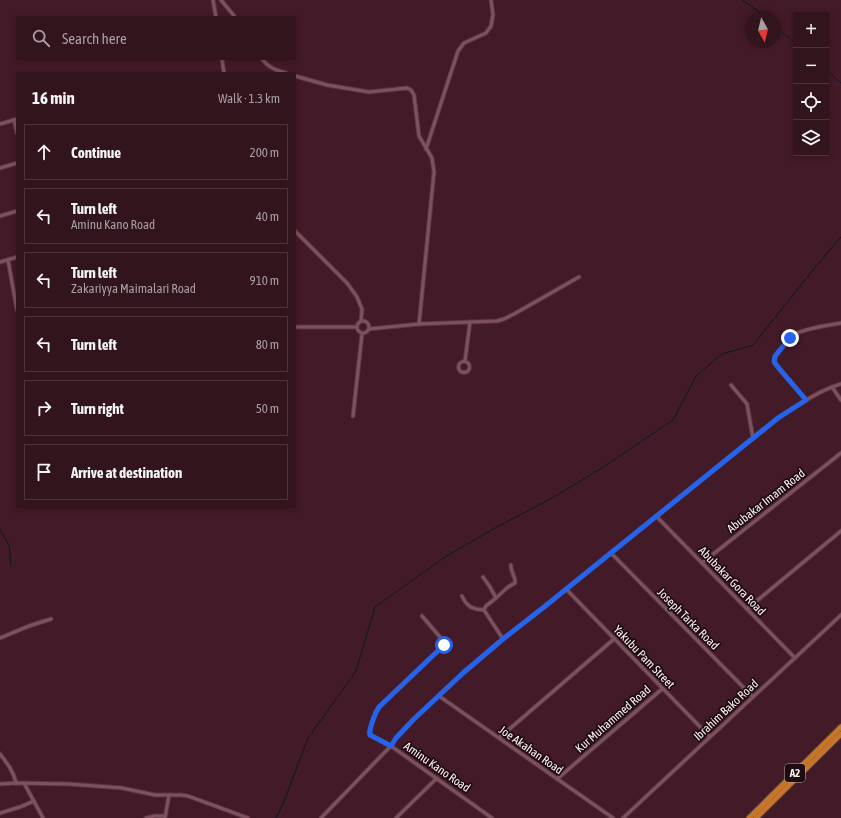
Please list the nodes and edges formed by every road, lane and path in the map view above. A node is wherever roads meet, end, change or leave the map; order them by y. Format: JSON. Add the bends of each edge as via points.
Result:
{"nodes":[{"id":1,"x":213,"y":0,"type":"edge"},
{"id":2,"x":222,"y":0,"type":"edge"},
{"id":3,"x":491,"y":0,"type":"edge"},
{"id":4,"x":216,"y":16,"type":"edge"},
{"id":5,"x":234,"y":16,"type":"edge"},
{"id":6,"x":222,"y":60,"type":"edge"},
{"id":7,"x":263,"y":60,"type":"edge"},
{"id":8,"x":224,"y":72,"type":"edge"},
{"id":9,"x":282,"y":72,"type":"edge"},
{"id":10,"x":296,"y":76,"type":"edge"},
{"id":11,"x":16,"y":120,"type":"edge"},
{"id":12,"x":0,"y":124,"type":"edge"},
{"id":13,"x":426,"y":149,"type":"junction"},
{"id":14,"x":16,"y":163,"type":"edge"},
{"id":15,"x":0,"y":168,"type":"edge"},
{"id":16,"x":16,"y":211,"type":"edge"},
{"id":17,"x":0,"y":216,"type":"edge"},
{"id":18,"x":296,"y":232,"type":"edge"},
{"id":19,"x":16,"y":257,"type":"edge"},
{"id":20,"x":8,"y":260,"type":"junction"},
{"id":21,"x":0,"y":262,"type":"edge"},
{"id":22,"x":579,"y":277,"type":"dead end"},
{"id":23,"x":16,"y":304,"type":"edge"},
{"id":24,"x":361,"y":321,"type":"junction"},
{"id":25,"x":470,"y":322,"type":"junction"},
{"id":26,"x":841,"y":323,"type":"edge"},
{"id":27,"x":419,"y":324,"type":"junction"},
{"id":28,"x":296,"y":327,"type":"edge"},
{"id":29,"x":356,"y":328,"type":"junction"},
{"id":30,"x":369,"y":330,"type":"junction"},
{"id":31,"x":362,"y":334,"type":"junction"},
{"id":32,"x":465,"y":362,"type":"dead end"},
{"id":33,"x":841,"y":384,"type":"edge"},
{"id":34,"x":731,"y":385,"type":"dead end"},
{"id":35,"x":832,"y":387,"type":"junction"},
{"id":36,"x":806,"y":400,"type":"junction"},
{"id":37,"x":841,"y":400,"type":"edge"},
{"id":38,"x":353,"y":416,"type":"dead end"},
{"id":39,"x":753,"y":438,"type":"junction"},
{"id":40,"x":841,"y":453,"type":"edge"},
{"id":41,"x":656,"y":516,"type":"junction"},
{"id":42,"x":841,"y":531,"type":"edge"},
{"id":43,"x":611,"y":553,"type":"junction"},
{"id":44,"x":702,"y":563,"type":"junction"},
{"id":45,"x":511,"y":565,"type":"dead end"},
{"id":46,"x":483,"y":576,"type":"dead end"},
{"id":47,"x":566,"y":589,"type":"junction"},
{"id":48,"x":462,"y":596,"type":"dead end"},
{"id":49,"x":496,"y":598,"type":"junction"},
{"id":50,"x":747,"y":609,"type":"junction"},
{"id":51,"x":484,"y":610,"type":"junction"},
{"id":52,"x":841,"y":615,"type":"edge"},
{"id":53,"x":422,"y":616,"type":"dead end"},
{"id":54,"x":51,"y":618,"type":"dead end"},
{"id":55,"x":0,"y":638,"type":"edge"},
{"id":56,"x":503,"y":639,"type":"junction"},
{"id":57,"x":614,"y":639,"type":"junction"},
{"id":58,"x":795,"y":658,"type":"junction"},
{"id":59,"x":662,"y":688,"type":"junction"},
{"id":60,"x":439,"y":696,"type":"junction"},
{"id":61,"x":753,"y":697,"type":"junction"},
{"id":62,"x":841,"y":727,"type":"edge"},
{"id":63,"x":841,"y":734,"type":"edge"},
{"id":64,"x":710,"y":737,"type":"junction"},
{"id":65,"x":499,"y":738,"type":"junction"},
{"id":66,"x":391,"y":746,"type":"junction"},
{"id":67,"x":0,"y":754,"type":"edge"},
{"id":68,"x":437,"y":778,"type":"junction"},
{"id":69,"x":557,"y":779,"type":"junction"},
{"id":70,"x":16,"y":783,"type":"junction"},
{"id":71,"x":24,"y":783,"type":"junction"},
{"id":72,"x":0,"y":784,"type":"edge"},
{"id":73,"x":169,"y":795,"type":"junction"},
{"id":74,"x":34,"y":801,"type":"junction"},
{"id":75,"x":0,"y":813,"type":"edge"},
{"id":76,"x":165,"y":817,"type":"edge"},
{"id":77,"x":43,"y":818,"type":"edge"},
{"id":78,"x":146,"y":818,"type":"edge"},
{"id":79,"x":248,"y":818,"type":"edge"},
{"id":80,"x":321,"y":818,"type":"edge"},
{"id":81,"x":396,"y":818,"type":"edge"},
{"id":82,"x":492,"y":818,"type":"edge"},
{"id":83,"x":612,"y":818,"type":"edge"},
{"id":84,"x":623,"y":818,"type":"edge"},
{"id":85,"x":749,"y":818,"type":"edge"},
{"id":86,"x":756,"y":818,"type":"edge"}],
"edges":[{"from":1,"to":4,"type":"street"},
{"from":2,"to":5,"type":"street"},
{"from":3,"to":13,"type":"street","via":[[491,26],[486,33],[464,43],[458,50]]},
{"from":6,"to":8,"type":"street"},
{"from":7,"to":9,"type":"street","via":[[265,64]]},
{"from":10,"to":13,"type":"street","via":[[369,92],[405,88],[411,90],[420,136]]},
{"from":11,"to":12,"type":"street"},
{"from":13,"to":27,"type":"street","via":[[432,158],[434,172]]},
{"from":14,"to":15,"type":"street"},
{"from":16,"to":17,"type":"street"},
{"from":18,"to":24,"type":"street","via":[[358,297],[362,310]]},
{"from":19,"to":20,"type":"street"},
{"from":20,"to":21,"type":"street"},
{"from":20,"to":23,"type":"street"},
{"from":22,"to":25,"type":"street","via":[[504,319]]},
{"from":24,"to":29,"type":"street"},
{"from":24,"to":30,"type":"street","via":[[368,324]]},
{"from":25,"to":27,"type":"street"},
{"from":25,"to":32,"type":"street"},
{"from":26,"to":36,"type":"street","via":[[795,334],[775,356],[776,365]]},
{"from":27,"to":30,"type":"street"},
{"from":28,"to":29,"type":"street"},
{"from":29,"to":31,"type":"street"},
{"from":30,"to":31,"type":"street"},
{"from":31,"to":38,"type":"street"},
{"from":33,"to":35,"type":"street"},
{"from":34,"to":39,"type":"street","via":[[746,404]]},
{"from":35,"to":36,"type":"street"},
{"from":35,"to":37,"type":"street"},
{"from":36,"to":39,"type":"street"},
{"from":39,"to":41,"type":"street"},
{"from":40,"to":44,"type":"street","name":"Abubakar Imam Road"},
{"from":41,"to":43,"type":"street"},
{"from":41,"to":44,"type":"street","name":"Abubakar Gora Road"},
{"from":42,"to":50,"type":"street"},
{"from":43,"to":47,"type":"street"},
{"from":43,"to":61,"type":"street","name":"Joseph Tarka Road"},
{"from":44,"to":50,"type":"street","name":"Abubakar Gora Road"},
{"from":45,"to":49,"type":"street","via":[[515,582]]},
{"from":46,"to":49,"type":"street"},
{"from":47,"to":56,"type":"street"},
{"from":47,"to":57,"type":"street","name":"Yakubu Pam Street"},
{"from":48,"to":51,"type":"street","via":[[467,605]]},
{"from":49,"to":51,"type":"street"},
{"from":50,"to":58,"type":"street","name":"Abubakar Gora Road"},
{"from":51,"to":56,"type":"street"},
{"from":52,"to":58,"type":"street","name":"Ibrahim Bako Road"},
{"from":53,"to":66,"type":"street","name":"Aminu Kano Road","via":[[444,645],[376,712],[369,734]]},
{"from":54,"to":55,"type":"street"},
{"from":56,"to":60,"type":"street"},
{"from":57,"to":59,"type":"street","name":"Yakubu Pam Street"},
{"from":57,"to":65,"type":"street"},
{"from":58,"to":61,"type":"street","name":"Ibrahim Bako Road"},
{"from":59,"to":64,"type":"street","name":"Yakubu Pam Street"},
{"from":59,"to":69,"type":"street","name":"Kur Muhammed Road"},
{"from":60,"to":65,"type":"street","name":"Joe Akahan Road"},
{"from":60,"to":66,"type":"street","via":[[414,719]]},
{"from":61,"to":64,"type":"street","name":"Ibrahim Bako Road"},
{"from":62,"to":85,"type":"highway","number":"A2"},
{"from":63,"to":86,"type":"highway","number":"A2"},
{"from":64,"to":84,"type":"street","name":"Ibrahim Bako Road"},
{"from":65,"to":69,"type":"street","name":"Joe Akahan Road"},
{"from":66,"to":68,"type":"street","name":"Aminu Kano Road"},
{"from":66,"to":80,"type":"street"},
{"from":67,"to":70,"type":"street","via":[[15,777]]},
{"from":68,"to":81,"type":"street"},
{"from":68,"to":82,"type":"street","name":"Aminu Kano Road"},
{"from":69,"to":83,"type":"street","name":"Joe Akahan Road"},
{"from":70,"to":71,"type":"street"},
{"from":70,"to":72,"type":"street"},
{"from":71,"to":73,"type":"street","via":[[94,785]]},
{"from":71,"to":74,"type":"street"},
{"from":73,"to":76,"type":"street"},
{"from":73,"to":79,"type":"street","via":[[188,796]]},
{"from":74,"to":75,"type":"street"},
{"from":74,"to":77,"type":"street"},
{"from":76,"to":78,"type":"street"}]}
